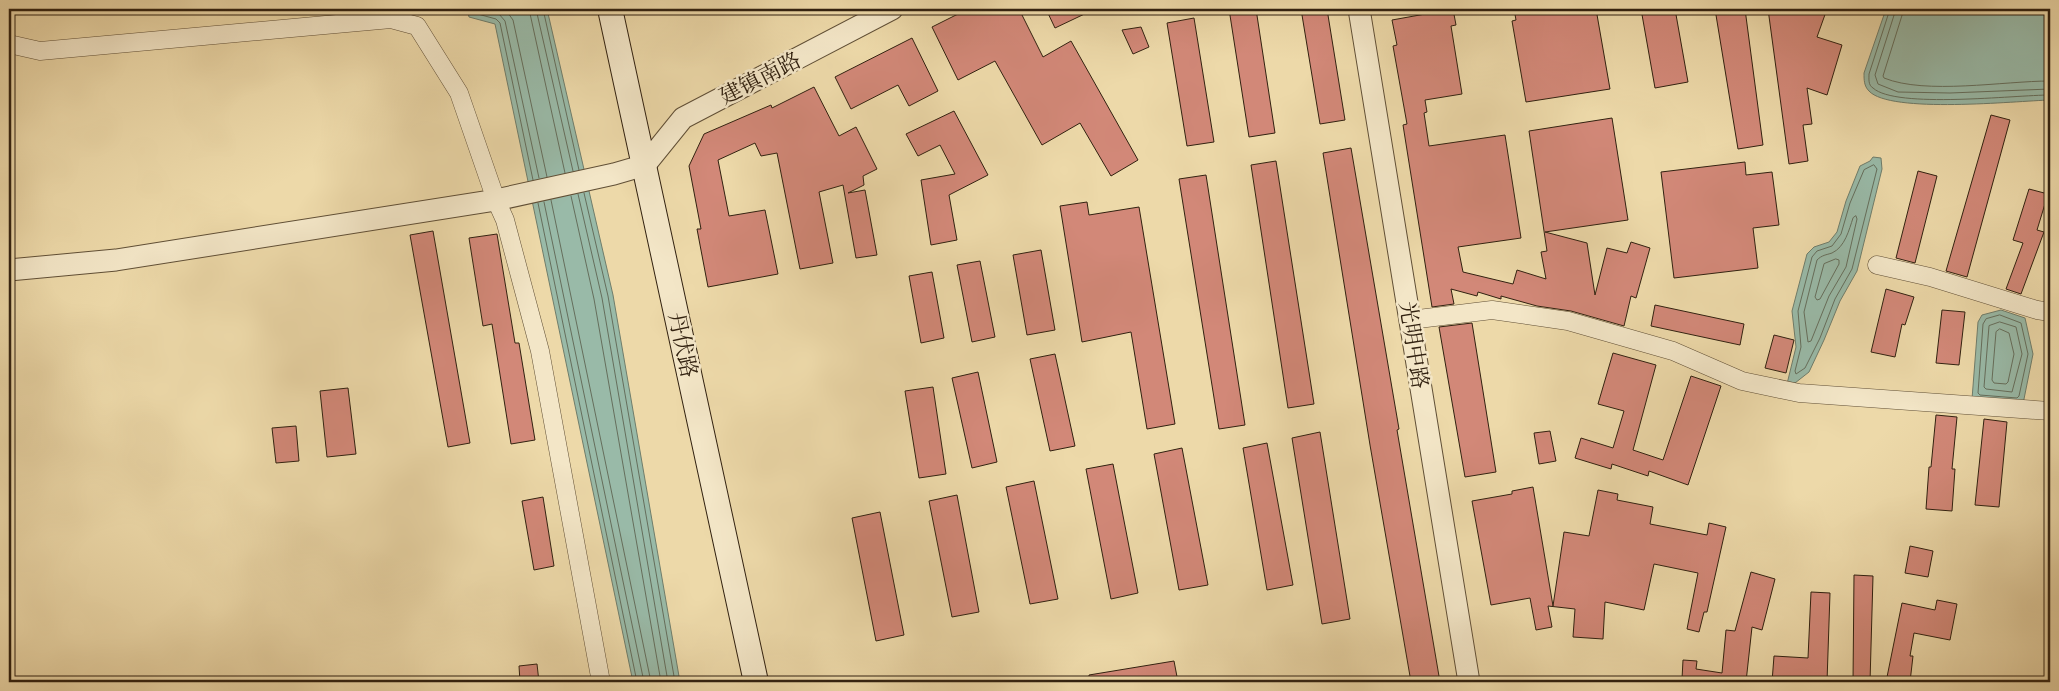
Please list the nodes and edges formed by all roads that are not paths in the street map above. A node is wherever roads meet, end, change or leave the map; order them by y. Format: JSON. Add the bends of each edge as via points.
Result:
{"nodes":[{"id":1,"x":610,"y":9,"type":"edge"},
{"id":2,"x":892,"y":9,"type":"edge"},
{"id":3,"x":1359,"y":9,"type":"edge"},
{"id":4,"x":9,"y":44,"type":"edge"},
{"id":5,"x":645,"y":165,"type":"junction"},
{"id":6,"x":504,"y":198,"type":"junction"},
{"id":7,"x":1877,"y":265,"type":"dead end"},
{"id":8,"x":9,"y":270,"type":"edge"},
{"id":9,"x":2050,"y":312,"type":"edge"},
{"id":10,"x":1410,"y":320,"type":"junction"},
{"id":11,"x":2050,"y":411,"type":"edge"},
{"id":12,"x":601,"y":682,"type":"edge"},
{"id":13,"x":756,"y":682,"type":"edge"},
{"id":14,"x":1469,"y":682,"type":"edge"}],
"edges":[{"from":1,"to":5,"type":"main road","name":"丹伏路"},
{"from":2,"to":5,"type":"street","name":"建镇南路","via":[[683,118]]},
{"from":3,"to":10,"type":"street","name":"光明中路"},
{"from":4,"to":6,"type":"street","via":[[40,51],[391,19],[418,26],[459,93]]},
{"from":5,"to":6,"type":"street"},
{"from":5,"to":13,"type":"main road","name":"丹伏路"},
{"from":6,"to":8,"type":"street","via":[[116,260]]},
{"from":6,"to":12,"type":"street","via":[[505,220],[540,351]]},
{"from":7,"to":9,"type":"street"},
{"from":10,"to":11,"type":"street","via":[[1492,310],[1568,320],[1673,352],[1742,381],[1799,392]]},
{"from":10,"to":14,"type":"street","name":"光明中路"}]}
